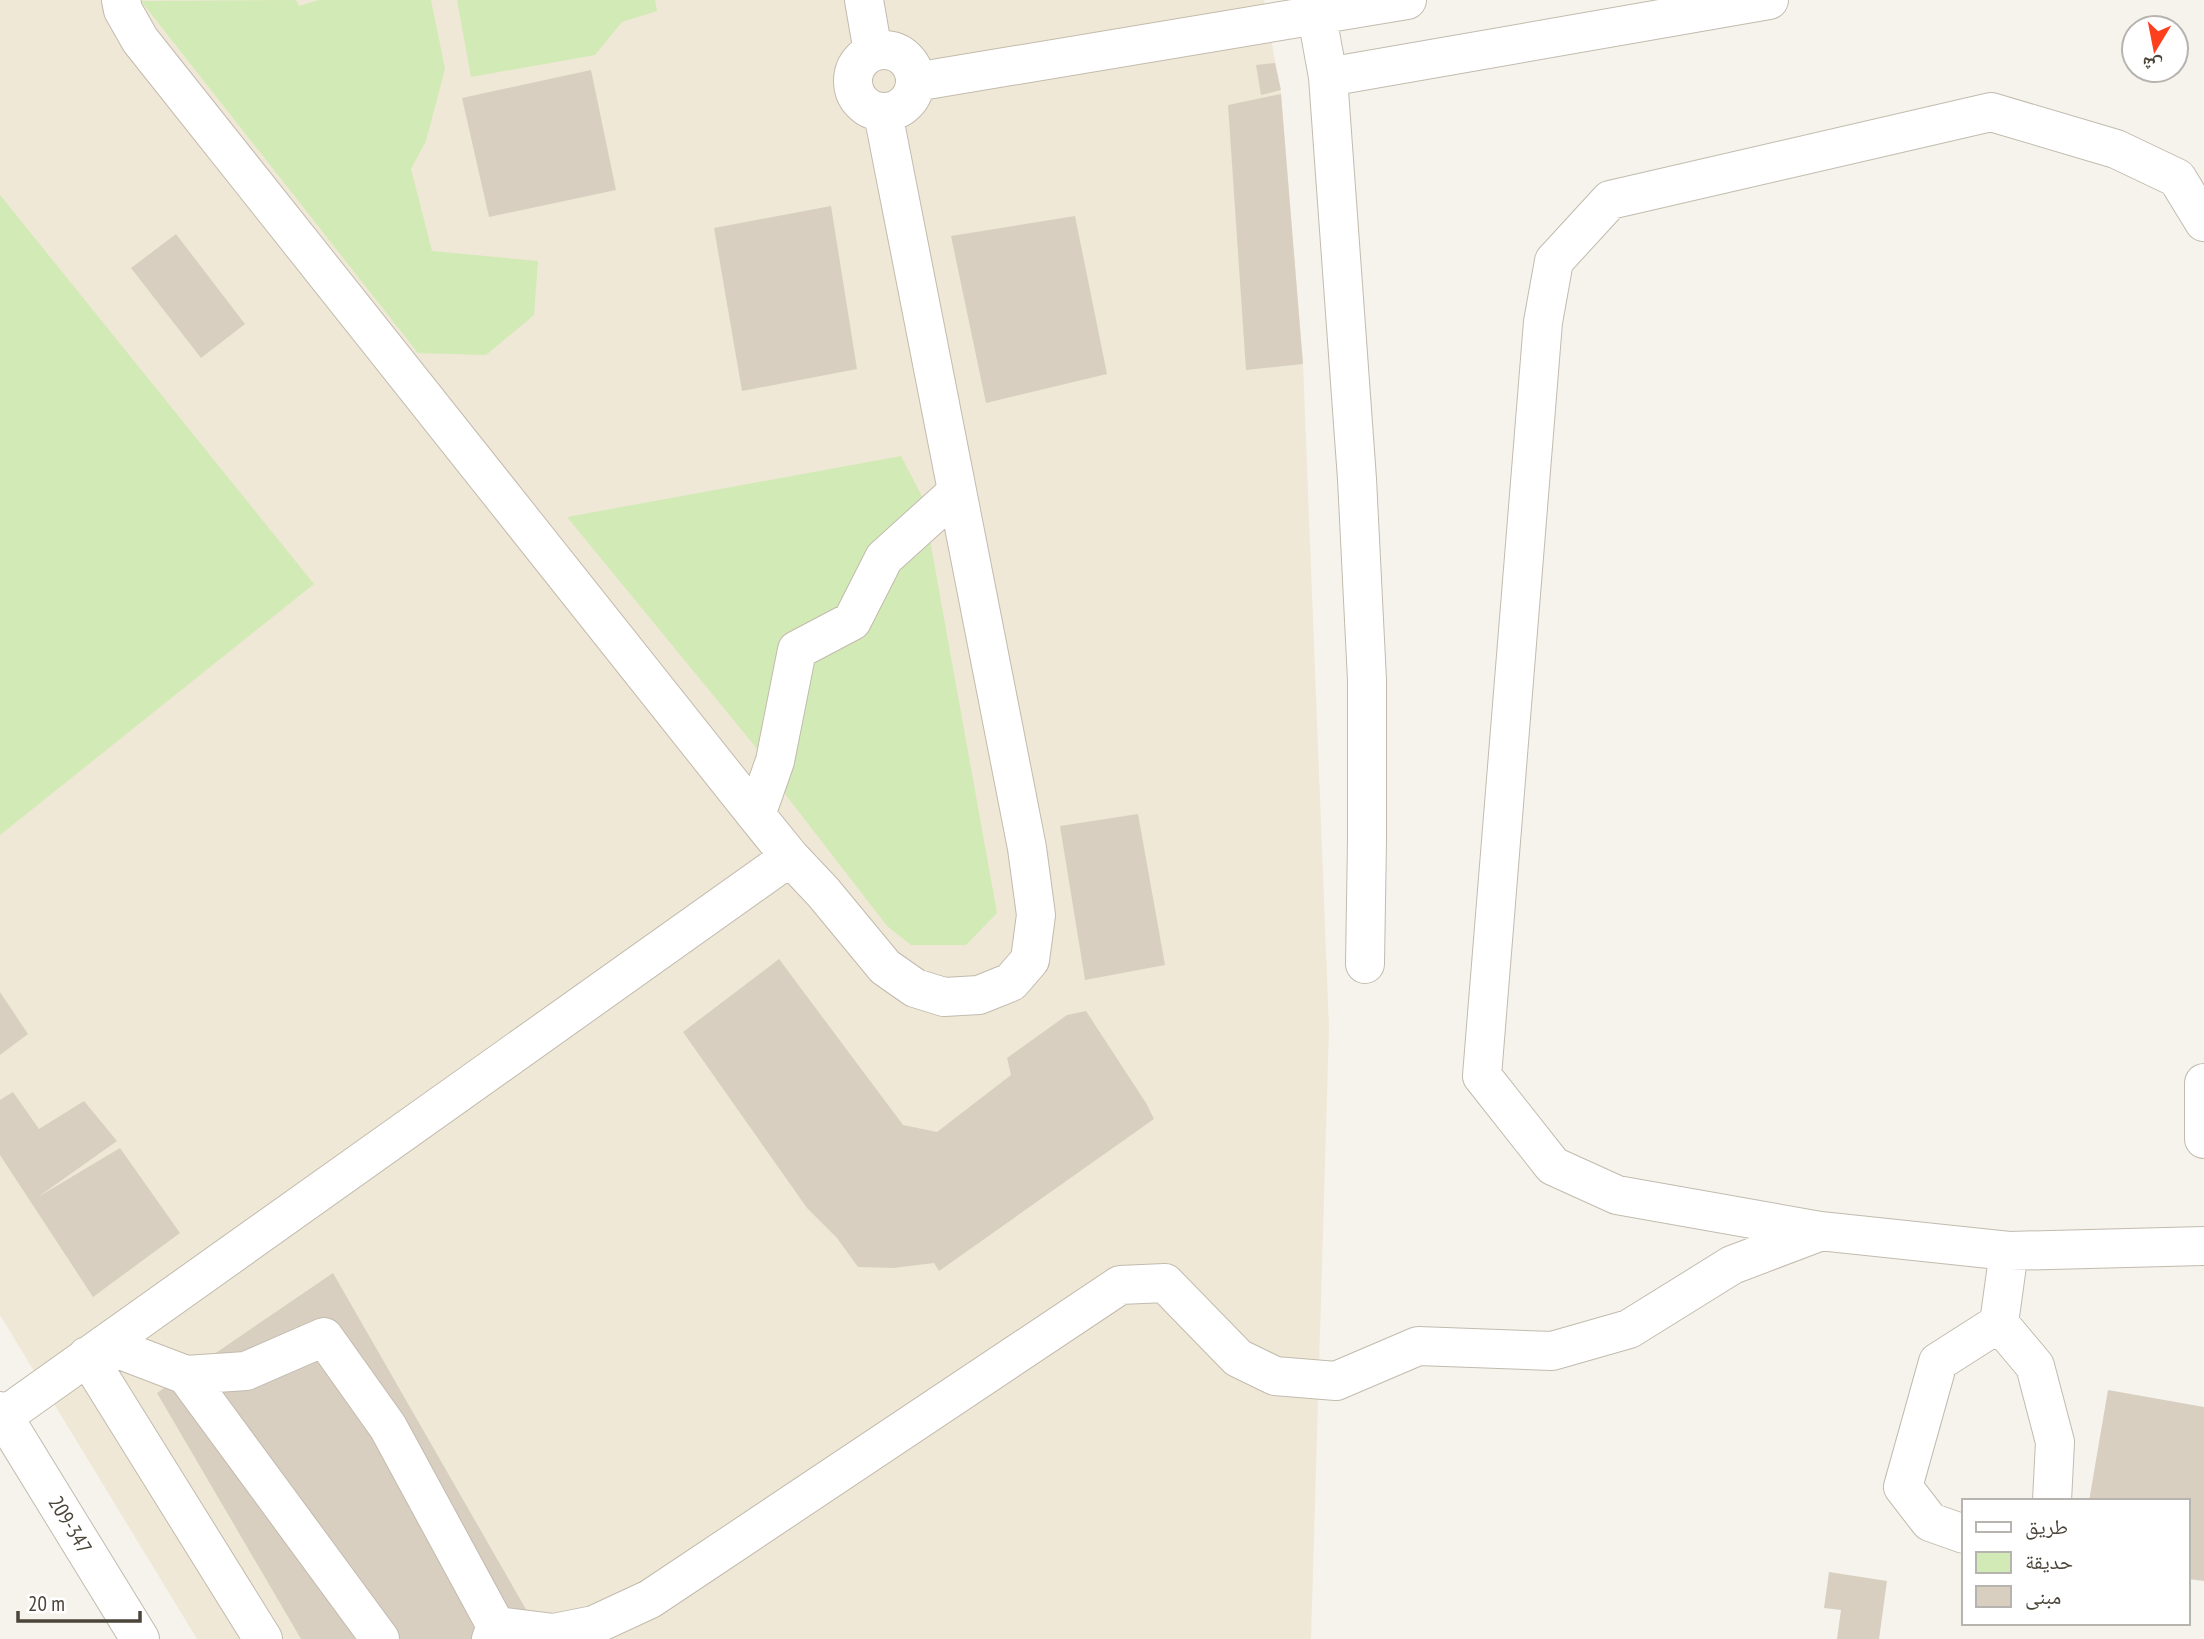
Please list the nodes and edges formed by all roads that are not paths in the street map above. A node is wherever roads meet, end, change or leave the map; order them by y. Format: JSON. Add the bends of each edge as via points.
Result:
{"nodes":[{"id":1,"x":121,"y":0,"type":"edge"},
{"id":2,"x":864,"y":0,"type":"edge"},
{"id":3,"x":1407,"y":0,"type":"edge"},
{"id":4,"x":1769,"y":0,"type":"edge"},
{"id":5,"x":1316,"y":8,"type":"edge"},
{"id":6,"x":873,"y":52,"type":"junction"},
{"id":7,"x":1328,"y":77,"type":"junction"},
{"id":8,"x":915,"y":82,"type":"junction"},
{"id":9,"x":883,"y":113,"type":"junction"},
{"id":10,"x":2204,"y":222,"type":"edge"},
{"id":11,"x":957,"y":492,"type":"junction"},
{"id":12,"x":757,"y":816,"type":"junction"},
{"id":13,"x":790,"y":857,"type":"junction"},
{"id":14,"x":1365,"y":964,"type":"dead end"},
{"id":15,"x":2204,"y":1083,"type":"edge"},
{"id":16,"x":2204,"y":1139,"type":"edge"},
{"id":17,"x":1820,"y":1231,"type":"junction"},
{"id":18,"x":2204,"y":1246,"type":"edge"},
{"id":19,"x":2009,"y":1251,"type":"junction"},
{"id":20,"x":1999,"y":1323,"type":"junction"},
{"id":21,"x":96,"y":1350,"type":"junction"},
{"id":22,"x":186,"y":1375,"type":"junction"},
{"id":23,"x":1,"y":1415,"type":"edge"},
{"id":24,"x":2052,"y":1499,"type":"edge"},
{"id":25,"x":1962,"y":1533,"type":"edge"},
{"id":26,"x":494,"y":1632,"type":"edge"},
{"id":27,"x":140,"y":1639,"type":"edge"},
{"id":28,"x":263,"y":1639,"type":"edge"},
{"id":29,"x":380,"y":1639,"type":"edge"}],
"edges":[{"from":1,"to":12,"type":"street","via":[[140,40]]},
{"from":2,"to":6,"type":"street"},
{"from":3,"to":5,"type":"street"},
{"from":4,"to":7,"type":"street"},
{"from":5,"to":7,"type":"street"},
{"from":5,"to":8,"type":"street"},
{"from":6,"to":8,"type":"street","via":[[902,56]]},
{"from":6,"to":9,"type":"street","via":[[856,66],[853,87],[863,105]]},
{"from":7,"to":14,"type":"street","via":[[1366,666]]},
{"from":8,"to":9,"type":"street","via":[[901,108]]},
{"from":9,"to":11,"type":"street"},
{"from":10,"to":17,"type":"street","via":[[2177,177],[2116,149],[1991,112],[1610,200],[1554,261],[1543,322],[1482,1076],[1553,1166],[1617,1195]]},
{"from":11,"to":12,"type":"street","via":[[884,558],[852,621],[797,650],[775,761]]},
{"from":11,"to":13,"type":"street","via":[[1027,848],[1036,915],[1030,960],[1010,982],[979,995],[944,997],[915,988],[885,967]]},
{"from":12,"to":13,"type":"street"},
{"from":13,"to":21,"type":"street"},
{"from":15,"to":16,"type":"street"},
{"from":17,"to":19,"type":"street"},
{"from":17,"to":26,"type":"street","via":[[1732,1265],[1629,1329],[1552,1351],[1418,1346],[1336,1381],[1275,1376],[1238,1358],[1165,1283],[1120,1285],[650,1599],[594,1625],[554,1633]]},
{"from":18,"to":19,"type":"street"},
{"from":19,"to":20,"type":"street"},
{"from":20,"to":24,"type":"street","via":[[2035,1366],[2055,1442]]},
{"from":20,"to":25,"type":"street","via":[[1938,1362],[1903,1487],[1930,1522]]},
{"from":21,"to":22,"type":"street"},
{"from":21,"to":23,"type":"street"},
{"from":21,"to":28,"type":"street"},
{"from":22,"to":26,"type":"street","via":[[246,1371],[324,1337],[388,1427]]},
{"from":22,"to":29,"type":"street"},
{"from":23,"to":27,"type":"street","name":"209-347"}]}
